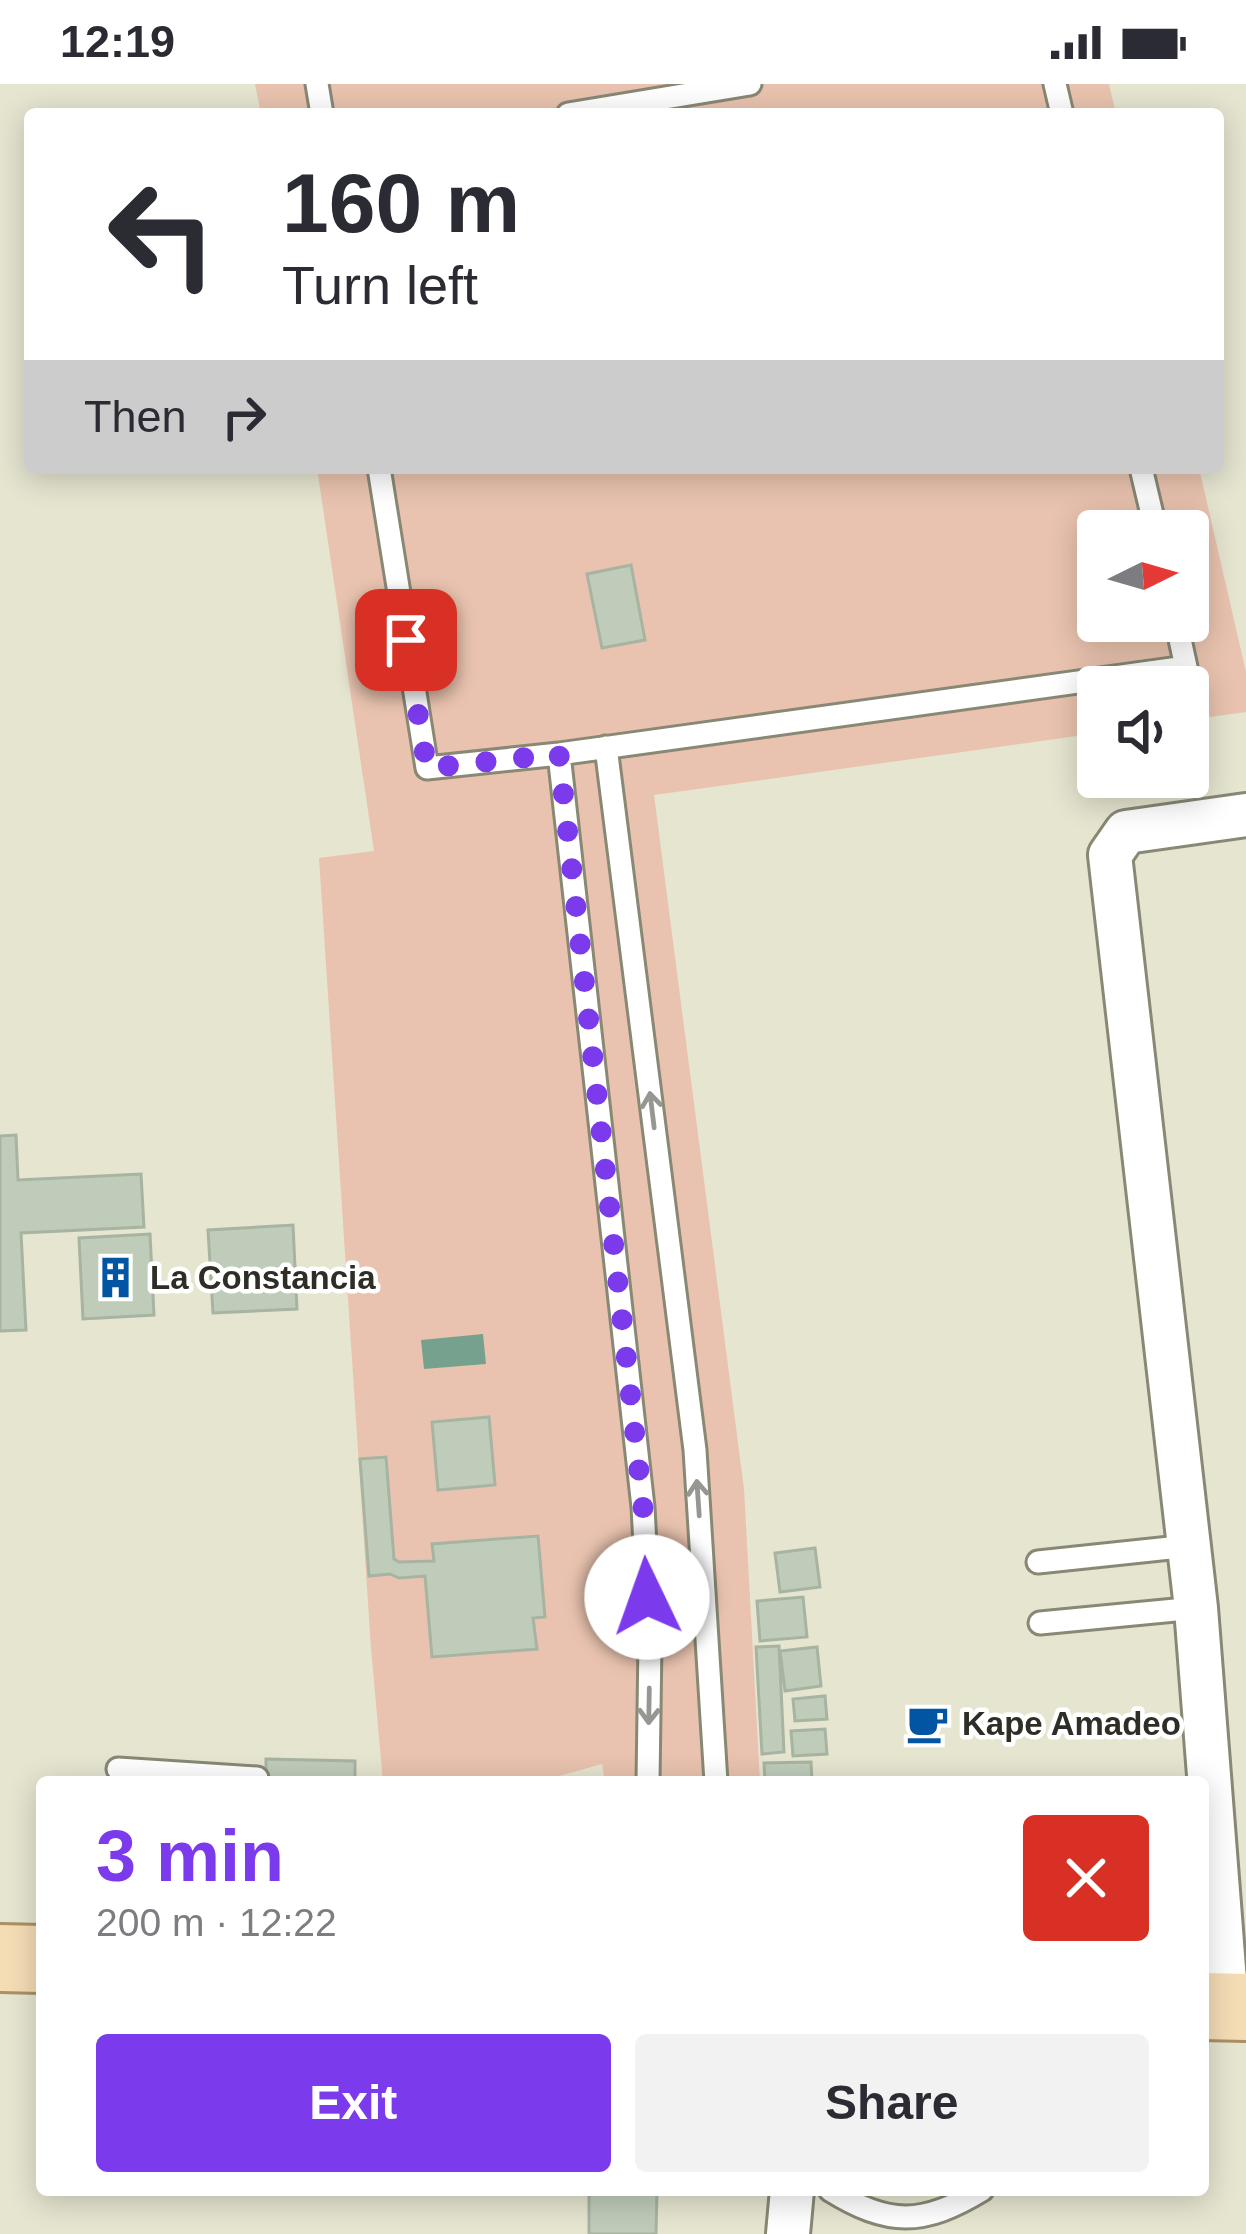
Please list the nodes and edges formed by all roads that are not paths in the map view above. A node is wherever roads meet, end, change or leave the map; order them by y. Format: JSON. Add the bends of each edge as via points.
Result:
{"nodes":[{"id":1,"x":750,"y":84,"type":"edge"},
{"id":2,"x":604,"y":108,"type":"edge"},
{"id":3,"x":380,"y":474,"type":"edge"},
{"id":4,"x":1143,"y":474,"type":"edge"},
{"id":5,"x":1151,"y":510,"type":"edge"},
{"id":6,"x":1181,"y":642,"type":"edge"},
{"id":7,"x":606,"y":747,"type":"junction"},
{"id":8,"x":559,"y":754,"type":"junction"},
{"id":9,"x":1246,"y":815,"type":"edge"},
{"id":10,"x":1189,"y":1546,"type":"junction"},
{"id":11,"x":1038,"y":1562,"type":"dead end"},
{"id":12,"x":1196,"y":1608,"type":"junction"},
{"id":13,"x":1040,"y":1623,"type":"dead end"},
{"id":14,"x":118,"y":1769,"type":"dead end"},
{"id":15,"x":226,"y":1776,"type":"edge"},
{"id":16,"x":648,"y":1776,"type":"edge"},
{"id":17,"x":716,"y":1776,"type":"edge"},
{"id":18,"x":1208,"y":1776,"type":"edge"},
{"id":19,"x":1209,"y":1787,"type":"edge"},
{"id":20,"x":0,"y":1958,"type":"edge"},
{"id":21,"x":36,"y":1959,"type":"edge"},
{"id":22,"x":1225,"y":2007,"type":"edge"},
{"id":23,"x":791,"y":2196,"type":"edge"},
{"id":24,"x":839,"y":2196,"type":"edge"},
{"id":25,"x":972,"y":2196,"type":"edge"},
{"id":26,"x":788,"y":2234,"type":"edge"}],
"edges":[{"from":1,"to":2,"type":"lane"},
{"from":3,"to":8,"type":"lane","via":[[427,768]]},
{"from":4,"to":5,"type":"lane"},
{"from":6,"to":7,"type":"lane","via":[[1186,667]]},
{"from":7,"to":8,"type":"lane"},
{"from":17,"to":7,"type":"lane","one_way":true,"via":[[695,1450]]},
{"from":8,"to":16,"type":"lane","one_way":true,"via":[[643,1507]]},
{"from":9,"to":10,"type":"street","via":[[1126,832],[1110,855]]},
{"from":10,"to":11,"type":"lane"},
{"from":10,"to":12,"type":"street"},
{"from":12,"to":13,"type":"lane"},
{"from":12,"to":18,"type":"street"},
{"from":14,"to":15,"type":"lane"},
{"from":19,"to":22,"type":"street"},
{"from":20,"to":21,"type":"main road"},
{"from":23,"to":26,"type":"street"},
{"from":24,"to":25,"type":"lane","via":[[891,2217],[930,2214]]}]}
